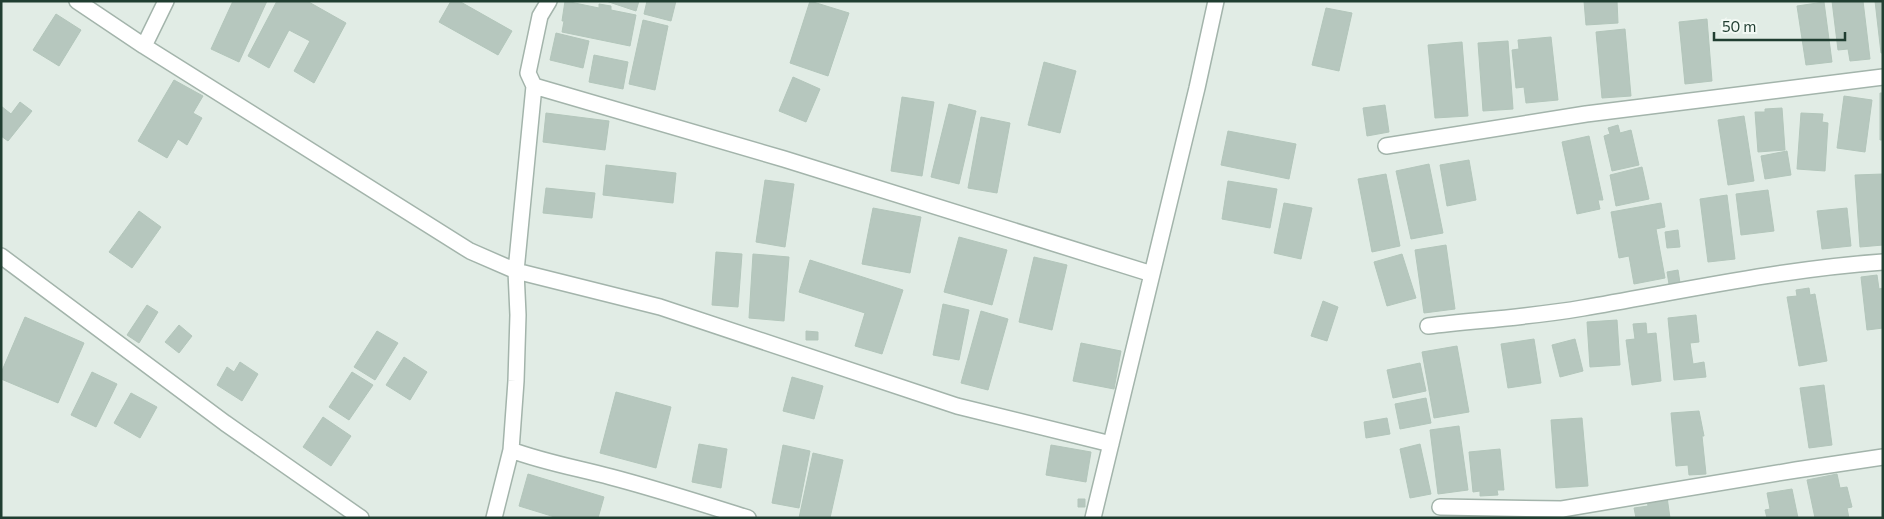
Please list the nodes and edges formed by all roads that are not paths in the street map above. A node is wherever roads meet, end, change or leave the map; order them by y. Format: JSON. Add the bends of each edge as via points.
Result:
{"nodes":[{"id":1,"x":77,"y":1,"type":"edge"},
{"id":2,"x":166,"y":1,"type":"edge"},
{"id":3,"x":549,"y":1,"type":"edge"},
{"id":4,"x":1216,"y":1,"type":"edge"},
{"id":5,"x":144,"y":46,"type":"junction"},
{"id":6,"x":1883,"y":77,"type":"edge"},
{"id":7,"x":534,"y":86,"type":"junction"},
{"id":8,"x":1386,"y":146,"type":"dead end"},
{"id":9,"x":1,"y":256,"type":"edge"},
{"id":10,"x":1883,"y":262,"type":"edge"},
{"id":11,"x":516,"y":271,"type":"junction"},
{"id":12,"x":1152,"y":274,"type":"junction"},
{"id":13,"x":1428,"y":326,"type":"dead end"},
{"id":14,"x":1111,"y":444,"type":"junction"},
{"id":15,"x":511,"y":450,"type":"junction"},
{"id":16,"x":1883,"y":457,"type":"edge"},
{"id":17,"x":1440,"y":507,"type":"dead end"},
{"id":18,"x":361,"y":518,"type":"edge"},
{"id":19,"x":494,"y":518,"type":"edge"},
{"id":20,"x":748,"y":518,"type":"edge"},
{"id":21,"x":1094,"y":518,"type":"edge"}],
"edges":[{"from":1,"to":5,"type":"street"},
{"from":2,"to":5,"type":"street"},
{"from":3,"to":7,"type":"street","via":[[540,16],[528,73]]},
{"from":4,"to":12,"type":"street"},
{"from":5,"to":11,"type":"street","via":[[470,250]]},
{"from":6,"to":8,"type":"street","via":[[1586,114]]},
{"from":7,"to":11,"type":"street"},
{"from":7,"to":12,"type":"street","via":[[784,159]]},
{"from":9,"to":18,"type":"street","via":[[225,423]]},
{"from":10,"to":13,"type":"street","via":[[1716,283],[1580,308]]},
{"from":11,"to":14,"type":"street","via":[[660,307],[957,406]]},
{"from":11,"to":15,"type":"street","via":[[518,315]]},
{"from":12,"to":14,"type":"street"},
{"from":14,"to":21,"type":"street"},
{"from":15,"to":19,"type":"street"},
{"from":15,"to":20,"type":"street"},
{"from":16,"to":17,"type":"street","via":[[1562,509]]}]}
